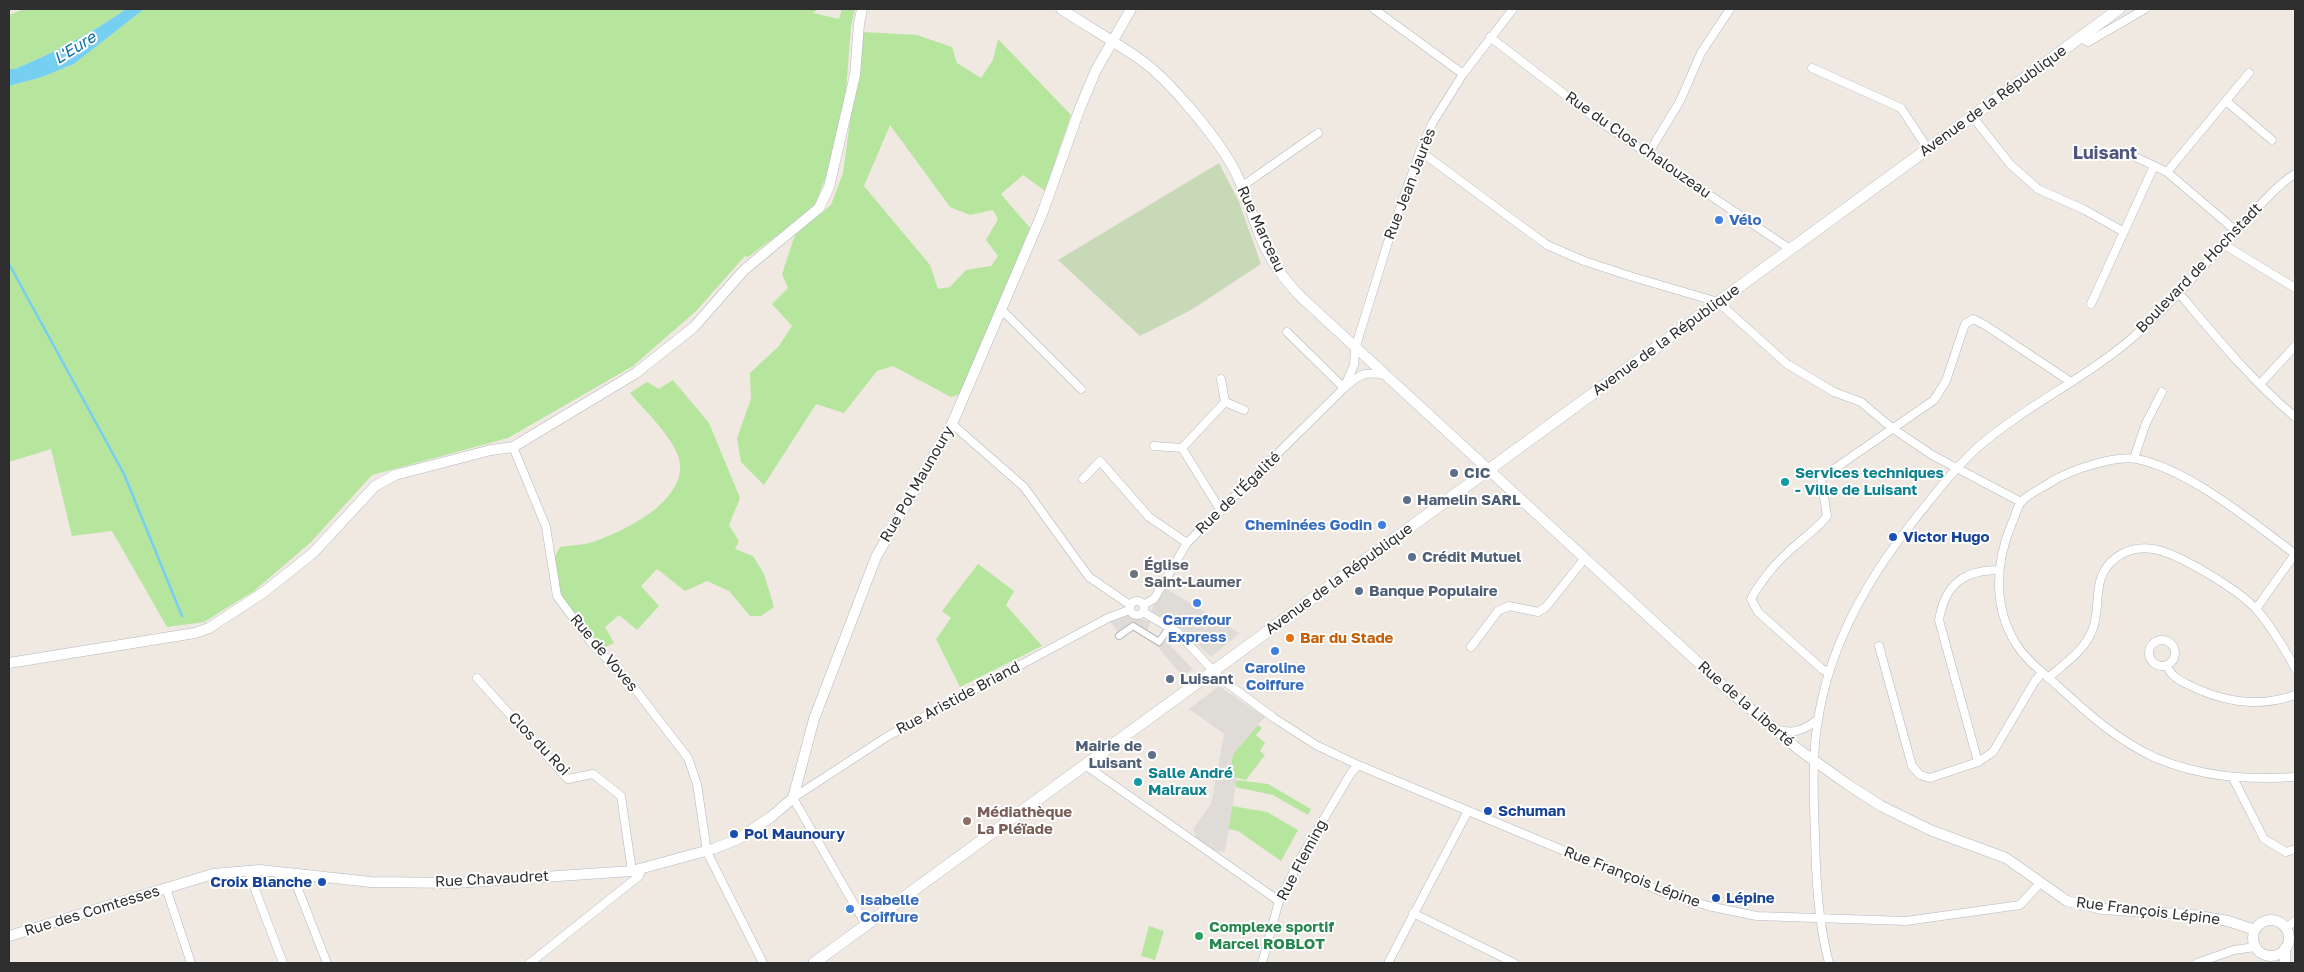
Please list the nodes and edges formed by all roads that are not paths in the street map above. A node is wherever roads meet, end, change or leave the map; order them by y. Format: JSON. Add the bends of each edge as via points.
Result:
{"nodes":[{"id":1,"x":862,"y":9,"type":"edge"},
{"id":2,"x":1061,"y":9,"type":"edge"},
{"id":3,"x":1131,"y":9,"type":"edge"},
{"id":4,"x":1374,"y":9,"type":"edge"},
{"id":5,"x":1513,"y":9,"type":"edge"},
{"id":6,"x":1730,"y":9,"type":"edge"},
{"id":7,"x":2118,"y":9,"type":"edge"},
{"id":8,"x":2145,"y":9,"type":"edge"},
{"id":9,"x":1490,"y":37,"type":"junction"},
{"id":10,"x":2079,"y":37,"type":"junction"},
{"id":11,"x":1112,"y":41,"type":"junction"},
{"id":12,"x":1812,"y":68,"type":"dead end"},
{"id":13,"x":2249,"y":72,"type":"dead end"},
{"id":14,"x":1463,"y":74,"type":"junction"},
{"id":15,"x":2226,"y":101,"type":"junction"},
{"id":16,"x":1972,"y":116,"type":"junction"},
{"id":17,"x":1318,"y":133,"type":"dead end"},
{"id":18,"x":2272,"y":140,"type":"dead end"},
{"id":19,"x":1928,"y":149,"type":"junction"},
{"id":20,"x":1420,"y":151,"type":"junction"},
{"id":21,"x":2127,"y":153,"type":"dead end"},
{"id":22,"x":1648,"y":154,"type":"junction"},
{"id":23,"x":2154,"y":166,"type":"junction"},
{"id":24,"x":2167,"y":172,"type":"junction"},
{"id":25,"x":2295,"y":174,"type":"edge"},
{"id":26,"x":1242,"y":187,"type":"junction"},
{"id":27,"x":2235,"y":230,"type":"junction"},
{"id":28,"x":2124,"y":232,"type":"junction"},
{"id":29,"x":2223,"y":244,"type":"junction"},
{"id":30,"x":1790,"y":249,"type":"junction"},
{"id":31,"x":2295,"y":288,"type":"edge"},
{"id":32,"x":2179,"y":293,"type":"junction"},
{"id":33,"x":1718,"y":302,"type":"junction"},
{"id":34,"x":2091,"y":304,"type":"dead end"},
{"id":35,"x":1002,"y":309,"type":"junction"},
{"id":36,"x":1287,"y":332,"type":"dead end"},
{"id":37,"x":2295,"y":346,"type":"edge"},
{"id":38,"x":1355,"y":349,"type":"junction"},
{"id":39,"x":1384,"y":375,"type":"junction"},
{"id":40,"x":1221,"y":379,"type":"dead end"},
{"id":41,"x":2071,"y":382,"type":"junction"},
{"id":42,"x":2260,"y":384,"type":"junction"},
{"id":43,"x":1344,"y":388,"type":"junction"},
{"id":44,"x":1081,"y":389,"type":"dead end"},
{"id":45,"x":2162,"y":392,"type":"dead end"},
{"id":46,"x":1225,"y":402,"type":"junction"},
{"id":47,"x":1244,"y":410,"type":"dead end"},
{"id":48,"x":2295,"y":417,"type":"edge"},
{"id":49,"x":952,"y":424,"type":"junction"},
{"id":50,"x":1892,"y":428,"type":"junction"},
{"id":51,"x":1154,"y":446,"type":"dead end"},
{"id":52,"x":513,"y":447,"type":"junction"},
{"id":53,"x":1182,"y":448,"type":"junction"},
{"id":54,"x":2134,"y":458,"type":"junction"},
{"id":55,"x":1957,"y":467,"type":"junction"},
{"id":56,"x":1490,"y":469,"type":"junction"},
{"id":57,"x":1083,"y":479,"type":"dead end"},
{"id":58,"x":2021,"y":502,"type":"junction"},
{"id":59,"x":1221,"y":511,"type":"junction"},
{"id":60,"x":1187,"y":543,"type":"junction"},
{"id":61,"x":2295,"y":554,"type":"edge"},
{"id":62,"x":1585,"y":558,"type":"junction"},
{"id":63,"x":1998,"y":570,"type":"junction"},
{"id":64,"x":1130,"y":607,"type":"junction"},
{"id":65,"x":1143,"y":608,"type":"junction"},
{"id":66,"x":2256,"y":610,"type":"junction"},
{"id":67,"x":1169,"y":628,"type":"junction"},
{"id":68,"x":1119,"y":636,"type":"dead end"},
{"id":69,"x":1878,"y":646,"type":"dead end"},
{"id":70,"x":1471,"y":648,"type":"dead end"},
{"id":71,"x":9,"y":663,"type":"edge"},
{"id":72,"x":2167,"y":665,"type":"dead end"},
{"id":73,"x":2295,"y":668,"type":"edge"},
{"id":74,"x":1213,"y":671,"type":"junction"},
{"id":75,"x":1829,"y":673,"type":"junction"},
{"id":76,"x":2045,"y":675,"type":"junction"},
{"id":77,"x":477,"y":678,"type":"dead end"},
{"id":78,"x":2295,"y":695,"type":"edge"},
{"id":79,"x":1818,"y":719,"type":"junction"},
{"id":80,"x":1772,"y":728,"type":"junction"},
{"id":81,"x":1814,"y":760,"type":"junction"},
{"id":82,"x":1978,"y":762,"type":"junction"},
{"id":83,"x":1085,"y":765,"type":"junction"},
{"id":84,"x":1358,"y":765,"type":"junction"},
{"id":85,"x":2233,"y":778,"type":"junction"},
{"id":86,"x":2295,"y":778,"type":"edge"},
{"id":87,"x":793,"y":798,"type":"junction"},
{"id":88,"x":1468,"y":810,"type":"junction"},
{"id":89,"x":2295,"y":849,"type":"edge"},
{"id":90,"x":707,"y":852,"type":"junction"},
{"id":91,"x":637,"y":869,"type":"junction"},
{"id":92,"x":248,"y":871,"type":"junction"},
{"id":93,"x":292,"y":874,"type":"junction"},
{"id":94,"x":2040,"y":883,"type":"junction"},
{"id":95,"x":171,"y":887,"type":"junction"},
{"id":96,"x":1279,"y":901,"type":"junction"},
{"id":97,"x":1413,"y":913,"type":"junction"},
{"id":98,"x":1820,"y":920,"type":"junction"},
{"id":99,"x":2295,"y":921,"type":"edge"},
{"id":100,"x":866,"y":925,"type":"junction"},
{"id":101,"x":2286,"y":928,"type":"junction"},
{"id":102,"x":2254,"y":930,"type":"junction"},
{"id":103,"x":9,"y":936,"type":"edge"},
{"id":104,"x":2255,"y":947,"type":"junction"},
{"id":105,"x":2285,"y":948,"type":"junction"},
{"id":106,"x":2272,"y":959,"type":"edge"},
{"id":107,"x":191,"y":963,"type":"edge"},
{"id":108,"x":283,"y":963,"type":"edge"},
{"id":109,"x":327,"y":963,"type":"edge"},
{"id":110,"x":530,"y":963,"type":"edge"},
{"id":111,"x":763,"y":963,"type":"edge"},
{"id":112,"x":814,"y":963,"type":"edge"},
{"id":113,"x":1262,"y":963,"type":"edge"},
{"id":114,"x":1388,"y":963,"type":"edge"},
{"id":115,"x":1514,"y":963,"type":"edge"},
{"id":116,"x":1829,"y":963,"type":"edge"},
{"id":117,"x":2197,"y":963,"type":"edge"},
{"id":118,"x":2285,"y":963,"type":"edge"}],
"edges":[{"from":1,"to":52,"type":"street","via":[[855,76],[829,187],[819,208],[744,270],[694,327],[636,373]]},
{"from":2,"to":11,"type":"street","name":"Rue Marceau"},
{"from":3,"to":11,"type":"street","name":"Rue Pol Maunoury"},
{"from":4,"to":14,"type":"street"},
{"from":5,"to":9,"type":"street","name":"Rue Jean Jaurès"},
{"from":6,"to":22,"type":"street","via":[[1701,53],[1680,101]]},
{"from":7,"to":10,"type":"main road","name":"Avenue de la République"},
{"from":8,"to":10,"type":"street","via":[[2088,42]]},
{"from":9,"to":14,"type":"street","name":"Rue Jean Jaurès"},
{"from":9,"to":22,"type":"street","name":"Rue du Clos Chalouzeau","via":[[1599,121]]},
{"from":10,"to":16,"type":"main road","name":"Avenue de la République"},
{"from":11,"to":26,"type":"street","name":"Rue Marceau","via":[[1142,61],[1174,91],[1216,141]]},
{"from":11,"to":35,"type":"street","name":"Rue Pol Maunoury","via":[[1080,108],[1042,214]]},
{"from":12,"to":19,"type":"street","via":[[1901,108]]},
{"from":13,"to":15,"type":"street"},
{"from":14,"to":20,"type":"street","name":"Rue Jean Jaurès"},
{"from":15,"to":18,"type":"street"},
{"from":15,"to":24,"type":"street"},
{"from":16,"to":19,"type":"main road","name":"Avenue de la République"},
{"from":16,"to":28,"type":"street","via":[[1997,150],[2038,189]]},
{"from":17,"to":26,"type":"street"},
{"from":19,"to":30,"type":"main road","name":"Avenue de la République"},
{"from":20,"to":33,"type":"street","via":[[1547,245],[1625,275]]},
{"from":20,"to":38,"type":"street","name":"Rue Jean Jaurès"},
{"from":21,"to":23,"type":"street"},
{"from":22,"to":30,"type":"street","name":"Rue du Clos Chalouzeau"},
{"from":23,"to":24,"type":"street"},
{"from":23,"to":28,"type":"street"},
{"from":24,"to":27,"type":"street"},
{"from":25,"to":27,"type":"street","name":"Boulevard de Hochstadt"},
{"from":26,"to":38,"type":"street","name":"Rue Marceau","via":[[1261,238],[1284,279]]},
{"from":27,"to":29,"type":"street","name":"Boulevard de Hochstadt"},
{"from":28,"to":34,"type":"street"},
{"from":29,"to":31,"type":"street"},
{"from":29,"to":32,"type":"street","name":"Boulevard de Hochstadt"},
{"from":30,"to":33,"type":"main road","name":"Avenue de la République"},
{"from":32,"to":41,"type":"street","name":"Boulevard de Hochstadt","via":[[2132,339]]},
{"from":32,"to":42,"type":"street"},
{"from":33,"to":50,"type":"street","via":[[1787,364],[1834,392],[1861,402]]},
{"from":33,"to":56,"type":"main road","name":"Avenue de la République"},
{"from":35,"to":44,"type":"street"},
{"from":35,"to":49,"type":"street","name":"Rue Pol Maunoury"},
{"from":36,"to":43,"type":"street"},
{"from":37,"to":42,"type":"street"},
{"from":38,"to":39,"type":"street","name":"Rue Marceau"},
{"from":38,"to":43,"type":"street","name":"Rue de l'Égalité","via":[[1354,364]]},
{"from":39,"to":43,"type":"street","name":"Rue de l'Égalité","via":[[1370,372],[1355,378]]},
{"from":39,"to":56,"type":"street","name":"Rue Marceau"},
{"from":40,"to":46,"type":"street"},
{"from":41,"to":50,"type":"street","via":[[1973,319],[1965,324],[1946,381],[1934,400]]},
{"from":41,"to":55,"type":"street","name":"Boulevard de Hochstadt","via":[[2004,426]]},
{"from":42,"to":48,"type":"street"},
{"from":43,"to":59,"type":"street","name":"Rue de l'Égalité"},
{"from":45,"to":54,"type":"street","via":[[2146,423]]},
{"from":46,"to":47,"type":"street"},
{"from":46,"to":53,"type":"street"},
{"from":49,"to":64,"type":"street","via":[[1024,487],[1089,577]]},
{"from":49,"to":87,"type":"street","name":"Rue Pol Maunoury","via":[[876,558],[814,719]]},
{"from":50,"to":55,"type":"street","via":[[1932,455]]},
{"from":50,"to":75,"type":"street","via":[[1821,478],[1827,516],[1819,527],[1794,546],[1751,599],[1758,612]]},
{"from":51,"to":53,"type":"street"},
{"from":52,"to":71,"type":"street","via":[[395,475],[375,486],[313,553],[264,592],[209,628],[196,633]]},
{"from":52,"to":90,"type":"street","name":"Rue de Voves","via":[[546,527],[556,596],[688,758],[696,784]]},
{"from":53,"to":59,"type":"street"},
{"from":54,"to":58,"type":"street","via":[[2087,465],[2058,477]]},
{"from":54,"to":61,"type":"street","via":[[2176,474],[2218,498]]},
{"from":55,"to":58,"type":"street"},
{"from":55,"to":75,"type":"street","name":"Boulevard de Hochstadt","via":[[1903,534],[1861,596],[1844,630]]},
{"from":56,"to":62,"type":"street","name":"Rue de la Liberté"},
{"from":56,"to":74,"type":"main road","name":"Avenue de la République"},
{"from":57,"to":60,"type":"street","via":[[1100,461],[1149,517]]},
{"from":58,"to":63,"type":"street","via":[[2004,542]]},
{"from":59,"to":60,"type":"street","name":"Rue de l'Égalité"},
{"from":60,"to":65,"type":"street","name":"Rue de l'Égalité","via":[[1154,599]]},
{"from":61,"to":66,"type":"street"},
{"from":62,"to":70,"type":"street","via":[[1546,607],[1538,612],[1508,606],[1498,611]]},
{"from":62,"to":80,"type":"street","name":"Rue de la Liberté"},
{"from":63,"to":76,"type":"street","via":[[2000,606],[2016,644],[2032,665]]},
{"from":63,"to":82,"type":"street","via":[[1967,574],[1956,582],[1941,608],[1940,620]]},
{"from":64,"to":65,"type":"street","via":[[1136,601]]},
{"from":64,"to":65,"type":"street","via":[[1136,616]]},
{"from":64,"to":87,"type":"street","name":"Rue Aristide Briand","via":[[888,736]]},
{"from":65,"to":67,"type":"street","name":"Rue François Lépine"},
{"from":66,"to":73,"type":"street"},
{"from":66,"to":76,"type":"street","via":[[2211,574],[2152,548],[2131,549],[2118,556],[2106,569],[2099,585],[2092,631],[2080,650]]},
{"from":67,"to":68,"type":"street","via":[[1158,643],[1133,626]]},
{"from":67,"to":74,"type":"street","name":"Rue François Lépine","via":[[1187,641]]},
{"from":69,"to":82,"type":"street","via":[[1912,766],[1920,776],[1930,778]]},
{"from":72,"to":78,"type":"street","via":[[2170,674],[2178,680],[2230,701],[2262,702]]},
{"from":74,"to":83,"type":"main road","name":"Avenue de la République"},
{"from":74,"to":84,"type":"street","name":"Rue François Lépine","via":[[1274,718],[1316,745]]},
{"from":75,"to":79,"type":"street","name":"Boulevard de Hochstadt"},
{"from":76,"to":82,"type":"street","via":[[2034,682],[1993,752]]},
{"from":76,"to":85,"type":"street","via":[[2100,725],[2127,742],[2157,758],[2195,771]]},
{"from":77,"to":91,"type":"street","name":"Clos du Roi","via":[[568,779],[593,774],[620,796]]},
{"from":79,"to":80,"type":"street","via":[[1798,731],[1784,732]]},
{"from":79,"to":81,"type":"street","name":"Boulevard de Hochstadt"},
{"from":80,"to":81,"type":"street","name":"Rue de la Liberté"},
{"from":81,"to":94,"type":"street","name":"Rue de la Liberté","via":[[1881,806],[1930,830],[2006,858]]},
{"from":81,"to":98,"type":"street","name":"Boulevard de Hochstadt"},
{"from":83,"to":96,"type":"street"},
{"from":83,"to":100,"type":"main road","name":"Avenue de la République"},
{"from":84,"to":88,"type":"street","name":"Rue François Lépine"},
{"from":84,"to":96,"type":"street","name":"Rue Fleming","via":[[1300,859]]},
{"from":85,"to":86,"type":"street"},
{"from":85,"to":89,"type":"street","via":[[2264,839],[2286,852]]},
{"from":87,"to":90,"type":"street","name":"Rue Chavaudret","via":[[738,839]]},
{"from":87,"to":100,"type":"street"},
{"from":88,"to":97,"type":"street"},
{"from":88,"to":98,"type":"street","name":"Rue François Lépine","via":[[1663,892],[1757,916]]},
{"from":90,"to":91,"type":"street","name":"Rue Chavaudret"},
{"from":90,"to":111,"type":"street","name":"Rue de Voves"},
{"from":91,"to":93,"type":"street","name":"Rue Chavaudret","via":[[455,883],[371,882]]},
{"from":91,"to":110,"type":"street","via":[[639,876]]},
{"from":92,"to":93,"type":"street","name":"Rue Chavaudret"},
{"from":92,"to":95,"type":"street","name":"Rue Chavaudret","via":[[213,874]]},
{"from":92,"to":108,"type":"street"},
{"from":93,"to":109,"type":"street"},
{"from":94,"to":98,"type":"street","name":"Rue François Lépine","via":[[2020,905],[1906,921]]},
{"from":94,"to":102,"type":"street","name":"Rue François Lépine","via":[[2081,906],[2193,915],[2228,921]]},
{"from":95,"to":103,"type":"street","name":"Rue des Comtesses"},
{"from":95,"to":107,"type":"street"},
{"from":96,"to":113,"type":"street","name":"Rue Fleming"},
{"from":97,"to":114,"type":"street"},
{"from":97,"to":115,"type":"street"},
{"from":98,"to":116,"type":"street","name":"Boulevard de Hochstadt"},
{"from":99,"to":101,"type":"street"},
{"from":100,"to":112,"type":"main road","name":"Avenue de la République"},
{"from":101,"to":102,"type":"street","via":[[2277,921],[2267,920]]},
{"from":101,"to":105,"type":"street","via":[[2289,938]]},
{"from":102,"to":104,"type":"street"},
{"from":104,"to":106,"type":"street"},
{"from":104,"to":117,"type":"street","via":[[2234,950]]},
{"from":105,"to":106,"type":"street"},
{"from":105,"to":118,"type":"street"}]}
